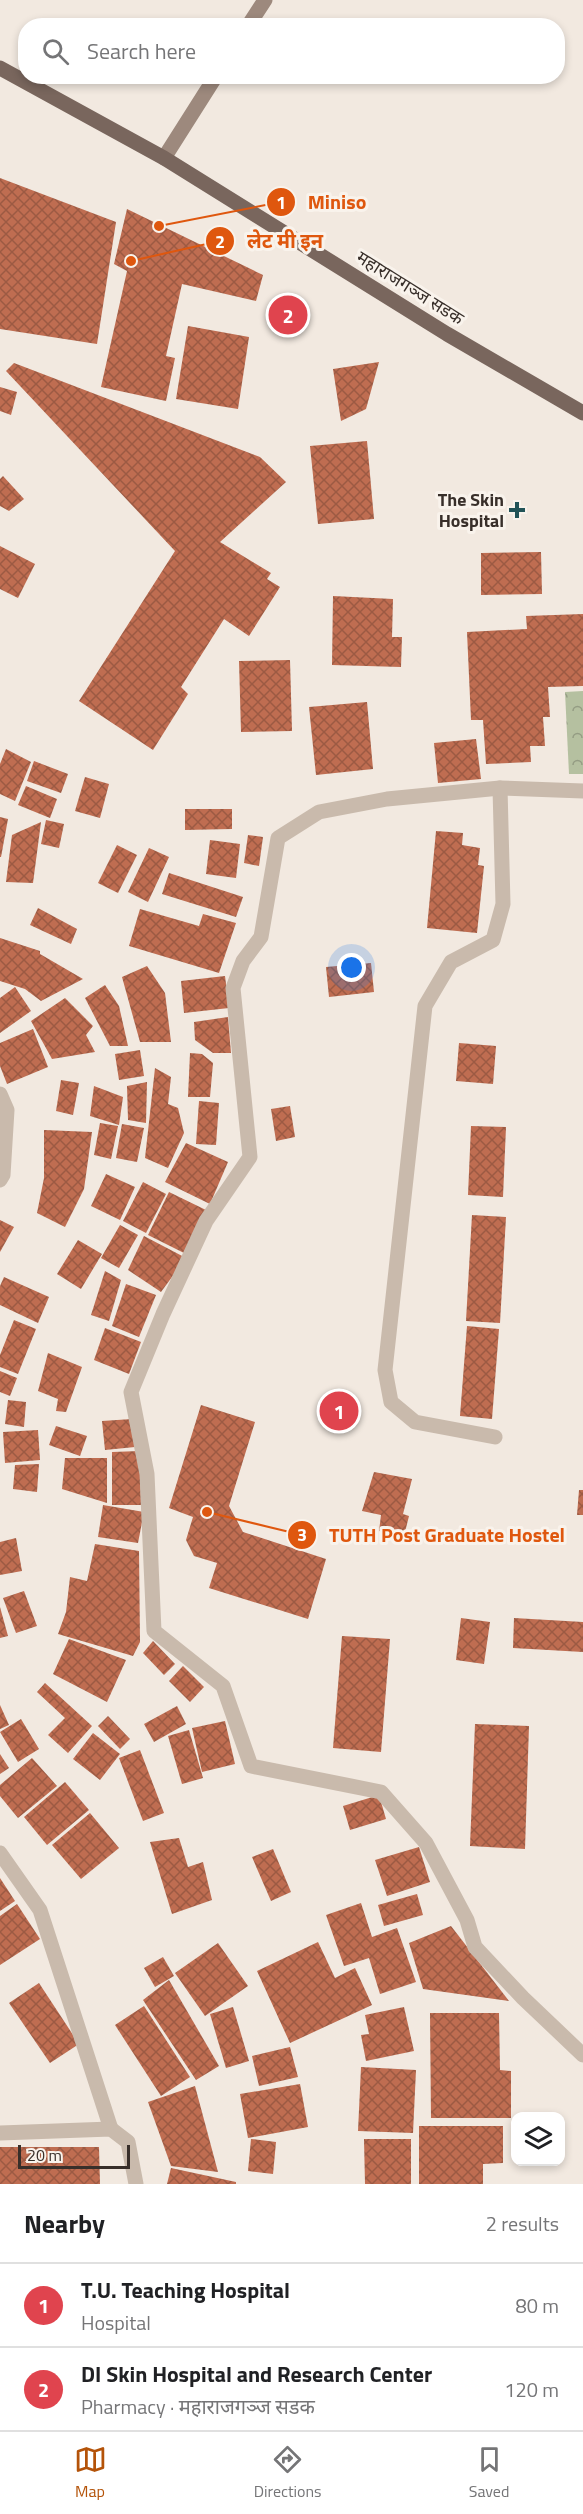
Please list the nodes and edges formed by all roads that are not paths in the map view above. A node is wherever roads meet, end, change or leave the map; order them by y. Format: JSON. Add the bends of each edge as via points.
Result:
{"nodes":[{"id":1,"x":265,"y":0,"type":"edge"},
{"id":2,"x":253,"y":18,"type":"edge"},
{"id":3,"x":0,"y":68,"type":"edge"},
{"id":4,"x":18,"y":78,"type":"edge"},
{"id":5,"x":29,"y":84,"type":"edge"},
{"id":6,"x":211,"y":84,"type":"edge"},
{"id":7,"x":164,"y":158,"type":"junction"},
{"id":8,"x":583,"y":413,"type":"edge"},
{"id":9,"x":500,"y":788,"type":"junction"},
{"id":10,"x":583,"y":791,"type":"edge"},
{"id":11,"x":0,"y":1094,"type":"edge"},
{"id":12,"x":0,"y":1180,"type":"edge"},
{"id":13,"x":495,"y":1437,"type":"dead end"},
{"id":14,"x":0,"y":1853,"type":"edge"},
{"id":15,"x":583,"y":2055,"type":"edge"},
{"id":16,"x":111,"y":2129,"type":"junction"},
{"id":17,"x":0,"y":2133,"type":"edge"},
{"id":18,"x":136,"y":2184,"type":"edge"}],
"edges":[{"from":1,"to":2,"type":"street"},
{"from":3,"to":4,"type":"main road","name":"महाराजगञ्ज सडक"},
{"from":5,"to":7,"type":"main road","name":"महाराजगञ्ज सडक"},
{"from":6,"to":7,"type":"street"},
{"from":7,"to":8,"type":"main road","name":"महाराजगञ्ज सडक","via":[[447,334]]},
{"from":9,"to":10,"type":"street"},
{"from":9,"to":13,"type":"street","via":[[503,904],[493,940],[451,962],[425,1006],[385,1370],[391,1402],[415,1422]]},
{"from":9,"to":15,"type":"street","via":[[387,799],[319,812],[278,838],[261,937],[243,961],[233,988],[250,1158],[206,1221],[131,1392],[147,1474],[154,1631],[223,1686],[251,1767],[381,1792],[426,1843],[467,1920],[475,1947]]},
{"from":11,"to":12,"type":"street","via":[[7,1110]]},
{"from":14,"to":16,"type":"street","via":[[40,1910]]},
{"from":16,"to":17,"type":"street"},
{"from":16,"to":18,"type":"street","via":[[128,2142]]}]}
